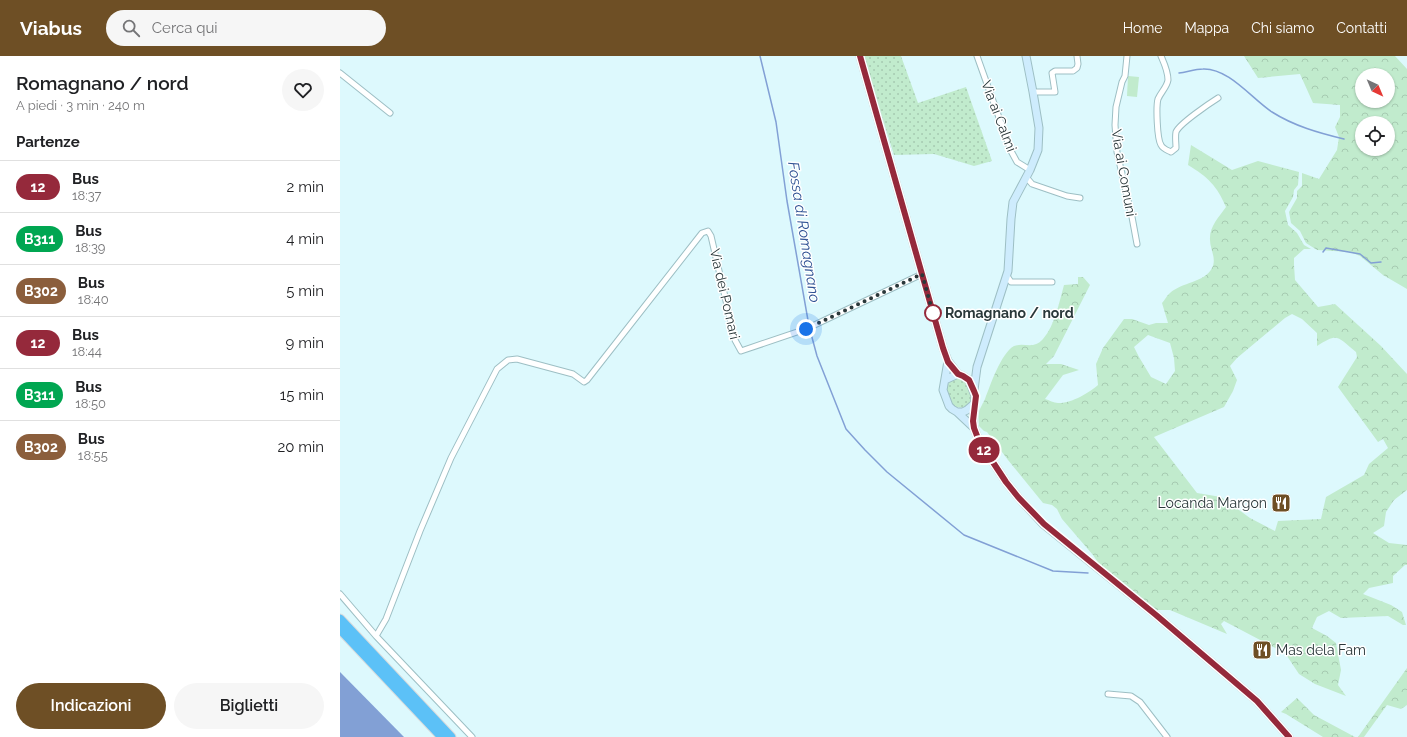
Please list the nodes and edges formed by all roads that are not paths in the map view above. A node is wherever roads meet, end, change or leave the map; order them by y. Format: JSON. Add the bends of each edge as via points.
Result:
{"nodes":[{"id":1,"x":860,"y":56,"type":"edge"},
{"id":2,"x":977,"y":56,"type":"edge"},
{"id":3,"x":1026,"y":56,"type":"edge"},
{"id":4,"x":1077,"y":56,"type":"edge"},
{"id":5,"x":1127,"y":56,"type":"edge"},
{"id":6,"x":1161,"y":56,"type":"edge"},
{"id":7,"x":340,"y":73,"type":"edge"},
{"id":8,"x":1033,"y":92,"type":"junction"},
{"id":9,"x":1218,"y":98,"type":"dead end"},
{"id":10,"x":390,"y":113,"type":"dead end"},
{"id":11,"x":1030,"y":170,"type":"junction"},
{"id":12,"x":1026,"y":177,"type":"junction"},
{"id":13,"x":1080,"y":198,"type":"dead end"},
{"id":14,"x":1137,"y":244,"type":"dead end"},
{"id":15,"x":922,"y":274,"type":"junction"},
{"id":16,"x":1007,"y":276,"type":"junction"},
{"id":17,"x":1052,"y":282,"type":"dead end"},
{"id":18,"x":948,"y":362,"type":"junction"},
{"id":19,"x":977,"y":367,"type":"junction"},
{"id":20,"x":961,"y":375,"type":"junction"},
{"id":21,"x":946,"y":380,"type":"junction"},
{"id":22,"x":974,"y":391,"type":"junction"},
{"id":23,"x":974,"y":404,"type":"junction"},
{"id":24,"x":957,"y":412,"type":"junction"},
{"id":25,"x":974,"y":428,"type":"junction"},
{"id":26,"x":340,"y":594,"type":"edge"},
{"id":27,"x":340,"y":619,"type":"edge"},
{"id":28,"x":340,"y":629,"type":"edge"},
{"id":29,"x":376,"y":636,"type":"junction"},
{"id":30,"x":1108,"y":694,"type":"dead end"},
{"id":31,"x":442,"y":737,"type":"edge"},
{"id":32,"x":451,"y":737,"type":"edge"},
{"id":33,"x":472,"y":737,"type":"edge"},
{"id":34,"x":1167,"y":737,"type":"edge"},
{"id":35,"x":1289,"y":737,"type":"edge"}],
"edges":[{"from":1,"to":15,"type":"main road"},
{"from":2,"to":11,"type":"street","name":"Via ai Calmi","via":[[1011,151],[1017,162]]},
{"from":3,"to":8,"type":"main road"},
{"from":4,"to":8,"type":"street","via":[[1077,68],[1073,71],[1052,73],[1055,92]]},
{"from":5,"to":14,"type":"street","name":"Via ai Comuni","via":[[1115,125],[1117,152]]},
{"from":6,"to":9,"type":"street","via":[[1168,80],[1158,99],[1156,110],[1160,144],[1165,150],[1171,152],[1176,148],[1175,138],[1178,129]]},
{"from":7,"to":10,"type":"street"},
{"from":8,"to":11,"type":"main road","via":[[1039,138],[1038,150]]},
{"from":11,"to":12,"type":"main road"},
{"from":12,"to":13,"type":"street","via":[[1032,184]]},
{"from":12,"to":16,"type":"main road","via":[[1013,202]]},
{"from":15,"to":18,"type":"main road"},
{"from":15,"to":29,"type":"street","name":"Via dei Pomari","via":[[814,326],[741,351],[735,340],[712,236],[708,232],[702,233],[584,382],[573,374],[508,360],[497,369],[452,458],[386,619]]},
{"from":16,"to":17,"type":"street","via":[[1011,282]]},
{"from":16,"to":19,"type":"main road"},
{"from":18,"to":20,"type":"main road"},
{"from":18,"to":21,"type":"main road"},
{"from":19,"to":20,"type":"main road"},
{"from":19,"to":22,"type":"main road"},
{"from":20,"to":21,"type":"main road"},
{"from":20,"to":22,"type":"main road","via":[[969,380]]},
{"from":21,"to":24,"type":"main road","via":[[943,390],[952,409]]},
{"from":22,"to":23,"type":"main road"},
{"from":23,"to":24,"type":"main road","via":[[967,410]]},
{"from":23,"to":25,"type":"main road"},
{"from":24,"to":25,"type":"main road"},
{"from":25,"to":35,"type":"main road","via":[[979,441],[1006,482],[1044,524],[1257,701]]},
{"from":26,"to":29,"type":"street"},
{"from":27,"to":32,"type":"highway"},
{"from":28,"to":31,"type":"highway"},
{"from":29,"to":33,"type":"street"},
{"from":30,"to":34,"type":"street","via":[[1131,696],[1140,702]]}]}
